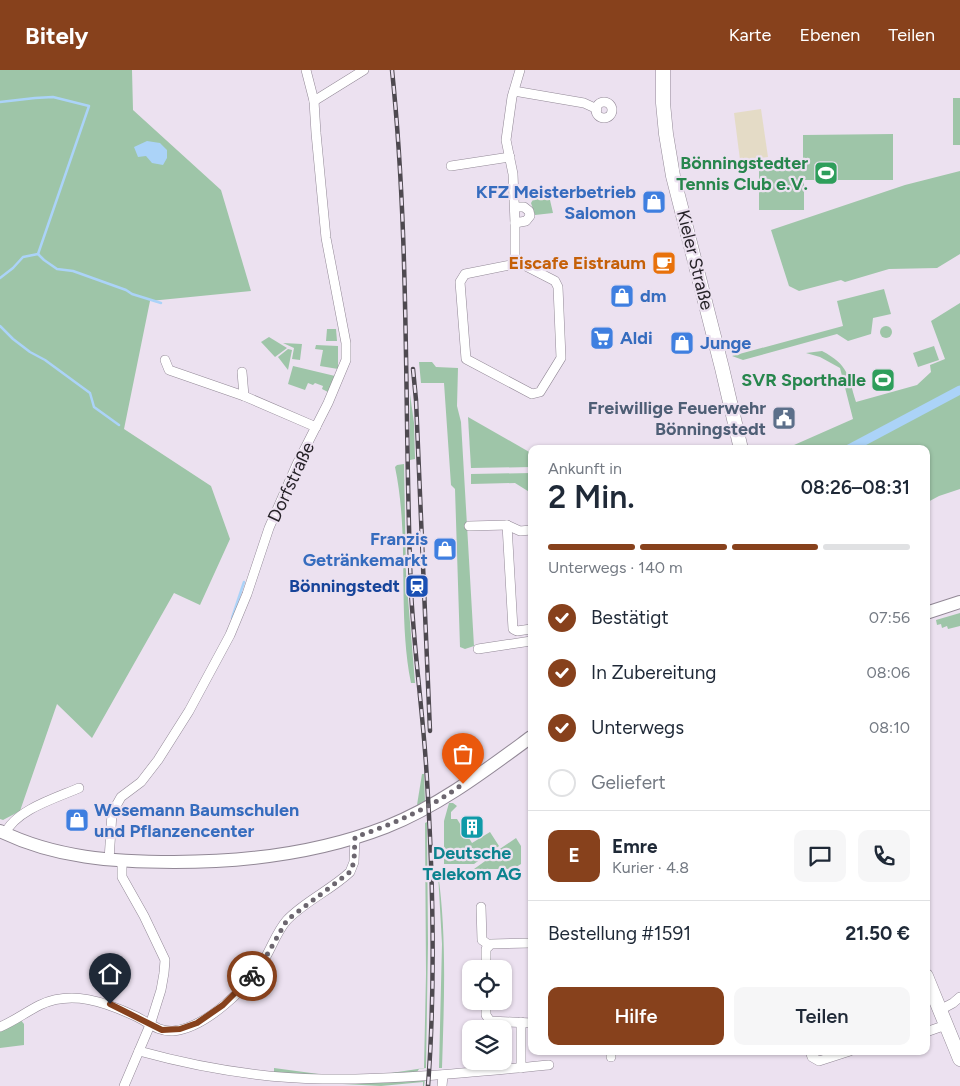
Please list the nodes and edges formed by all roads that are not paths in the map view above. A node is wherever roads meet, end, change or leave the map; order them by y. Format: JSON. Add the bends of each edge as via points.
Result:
{"nodes":[{"id":1,"x":306,"y":70,"type":"edge"},
{"id":2,"x":364,"y":70,"type":"edge"},
{"id":3,"x":520,"y":70,"type":"edge"},
{"id":4,"x":663,"y":70,"type":"edge"},
{"id":5,"x":514,"y":92,"type":"junction"},
{"id":6,"x":314,"y":101,"type":"junction"},
{"id":7,"x":597,"y":109,"type":"dead end"},
{"id":8,"x":510,"y":158,"type":"junction"},
{"id":9,"x":451,"y":166,"type":"dead end"},
{"id":10,"x":515,"y":207,"type":"junction"},
{"id":11,"x":515,"y":223,"type":"junction"},
{"id":12,"x":516,"y":264,"type":"junction"},
{"id":13,"x":165,"y":360,"type":"dead end"},
{"id":14,"x":242,"y":372,"type":"dead end"},
{"id":15,"x":244,"y":396,"type":"junction"},
{"id":16,"x":316,"y":428,"type":"junction"},
{"id":17,"x":740,"y":445,"type":"edge"},
{"id":18,"x":507,"y":525,"type":"junction"},
{"id":19,"x":469,"y":526,"type":"dead end"},
{"id":20,"x":528,"y":530,"type":"edge"},
{"id":21,"x":960,"y":602,"type":"edge"},
{"id":22,"x":930,"y":612,"type":"edge"},
{"id":23,"x":528,"y":629,"type":"edge"},
{"id":24,"x":528,"y":641,"type":"edge"},
{"id":25,"x":478,"y":648,"type":"dead end"},
{"id":26,"x":528,"y":739,"type":"edge"},
{"id":27,"x":79,"y":788,"type":"dead end"},
{"id":28,"x":2,"y":833,"type":"edge"},
{"id":29,"x":355,"y":837,"type":"junction"},
{"id":30,"x":108,"y":860,"type":"junction"},
{"id":31,"x":122,"y":861,"type":"junction"},
{"id":32,"x":481,"y":907,"type":"dead end"},
{"id":33,"x":528,"y":943,"type":"edge"},
{"id":34,"x":489,"y":945,"type":"junction"},
{"id":35,"x":486,"y":960,"type":"edge"},
{"id":36,"x":930,"y":986,"type":"edge"},
{"id":37,"x":960,"y":997,"type":"edge"},
{"id":38,"x":486,"y":1010,"type":"edge"},
{"id":39,"x":940,"y":1010,"type":"junction"},
{"id":40,"x":521,"y":1022,"type":"junction"},
{"id":41,"x":528,"y":1022,"type":"edge"},
{"id":42,"x":150,"y":1025,"type":"junction"},
{"id":43,"x":946,"y":1025,"type":"junction"},
{"id":44,"x":0,"y":1027,"type":"edge"},
{"id":45,"x":930,"y":1031,"type":"edge"},
{"id":46,"x":139,"y":1051,"type":"junction"},
{"id":47,"x":811,"y":1055,"type":"edge"},
{"id":48,"x":838,"y":1055,"type":"edge"},
{"id":49,"x":960,"y":1059,"type":"edge"},
{"id":50,"x":549,"y":1065,"type":"dead end"},
{"id":51,"x":521,"y":1068,"type":"junction"},
{"id":52,"x":443,"y":1074,"type":"junction"},
{"id":53,"x":124,"y":1086,"type":"edge"},
{"id":54,"x":442,"y":1086,"type":"edge"}],
"edges":[{"from":1,"to":6,"type":"street","name":"Dorfstraße"},
{"from":2,"to":6,"type":"street"},
{"from":3,"to":5,"type":"street"},
{"from":4,"to":17,"type":"main road","name":"Kieler Straße","via":[[666,134],[674,176]]},
{"from":5,"to":7,"type":"street"},
{"from":5,"to":8,"type":"street","via":[[506,140]]},
{"from":6,"to":16,"type":"street","name":"Dorfstraße","via":[[323,218],[346,346],[346,360]]},
{"from":8,"to":9,"type":"street"},
{"from":8,"to":10,"type":"street"},
{"from":10,"to":11,"type":"street"},
{"from":10,"to":11,"type":"street","via":[[524,207],[530,216],[526,221]]},
{"from":11,"to":12,"type":"street"},
{"from":12,"to":12,"type":"street","via":[[520,263],[555,281],[558,287],[561,358],[540,392],[532,394],[466,359],[460,282],[465,274]]},
{"from":13,"to":15,"type":"street","via":[[169,370]]},
{"from":14,"to":15,"type":"street"},
{"from":15,"to":16,"type":"street"},
{"from":16,"to":30,"type":"street","name":"Dorfstraße","via":[[269,528],[247,594],[224,646],[158,760],[140,782],[121,797],[112,814]]},
{"from":18,"to":19,"type":"street"},
{"from":18,"to":20,"type":"street","via":[[520,531]]},
{"from":18,"to":23,"type":"street","via":[[512,631]]},
{"from":21,"to":22,"type":"main road"},
{"from":24,"to":25,"type":"street"},
{"from":26,"to":29,"type":"main road","via":[[419,812]]},
{"from":27,"to":28,"type":"street","via":[[14,820]]},
{"from":28,"to":30,"type":"main road","via":[[53,851]]},
{"from":29,"to":31,"type":"main road","via":[[279,855],[236,860]]},
{"from":29,"to":42,"type":"street","via":[[354,862],[350,872],[287,920],[260,965],[240,989],[217,1010],[189,1026],[167,1031]]},
{"from":30,"to":31,"type":"main road"},
{"from":31,"to":42,"type":"street","via":[[122,877],[164,960],[161,990]]},
{"from":32,"to":34,"type":"street","via":[[482,940]]},
{"from":33,"to":34,"type":"street"},
{"from":34,"to":35,"type":"street"},
{"from":36,"to":39,"type":"main road"},
{"from":37,"to":39,"type":"street"},
{"from":38,"to":40,"type":"street","via":[[489,1020]]},
{"from":39,"to":43,"type":"main road"},
{"from":40,"to":41,"type":"street"},
{"from":40,"to":51,"type":"street"},
{"from":42,"to":44,"type":"street","via":[[110,1004],[62,998],[42,1004]]},
{"from":42,"to":46,"type":"street"},
{"from":43,"to":45,"type":"street"},
{"from":43,"to":49,"type":"main road"},
{"from":46,"to":52,"type":"street","via":[[201,1067],[320,1079]]},
{"from":46,"to":53,"type":"street"},
{"from":47,"to":48,"type":"street","via":[[819,1061]]},
{"from":50,"to":51,"type":"street"},
{"from":51,"to":52,"type":"street"},
{"from":52,"to":54,"type":"street"}]}
